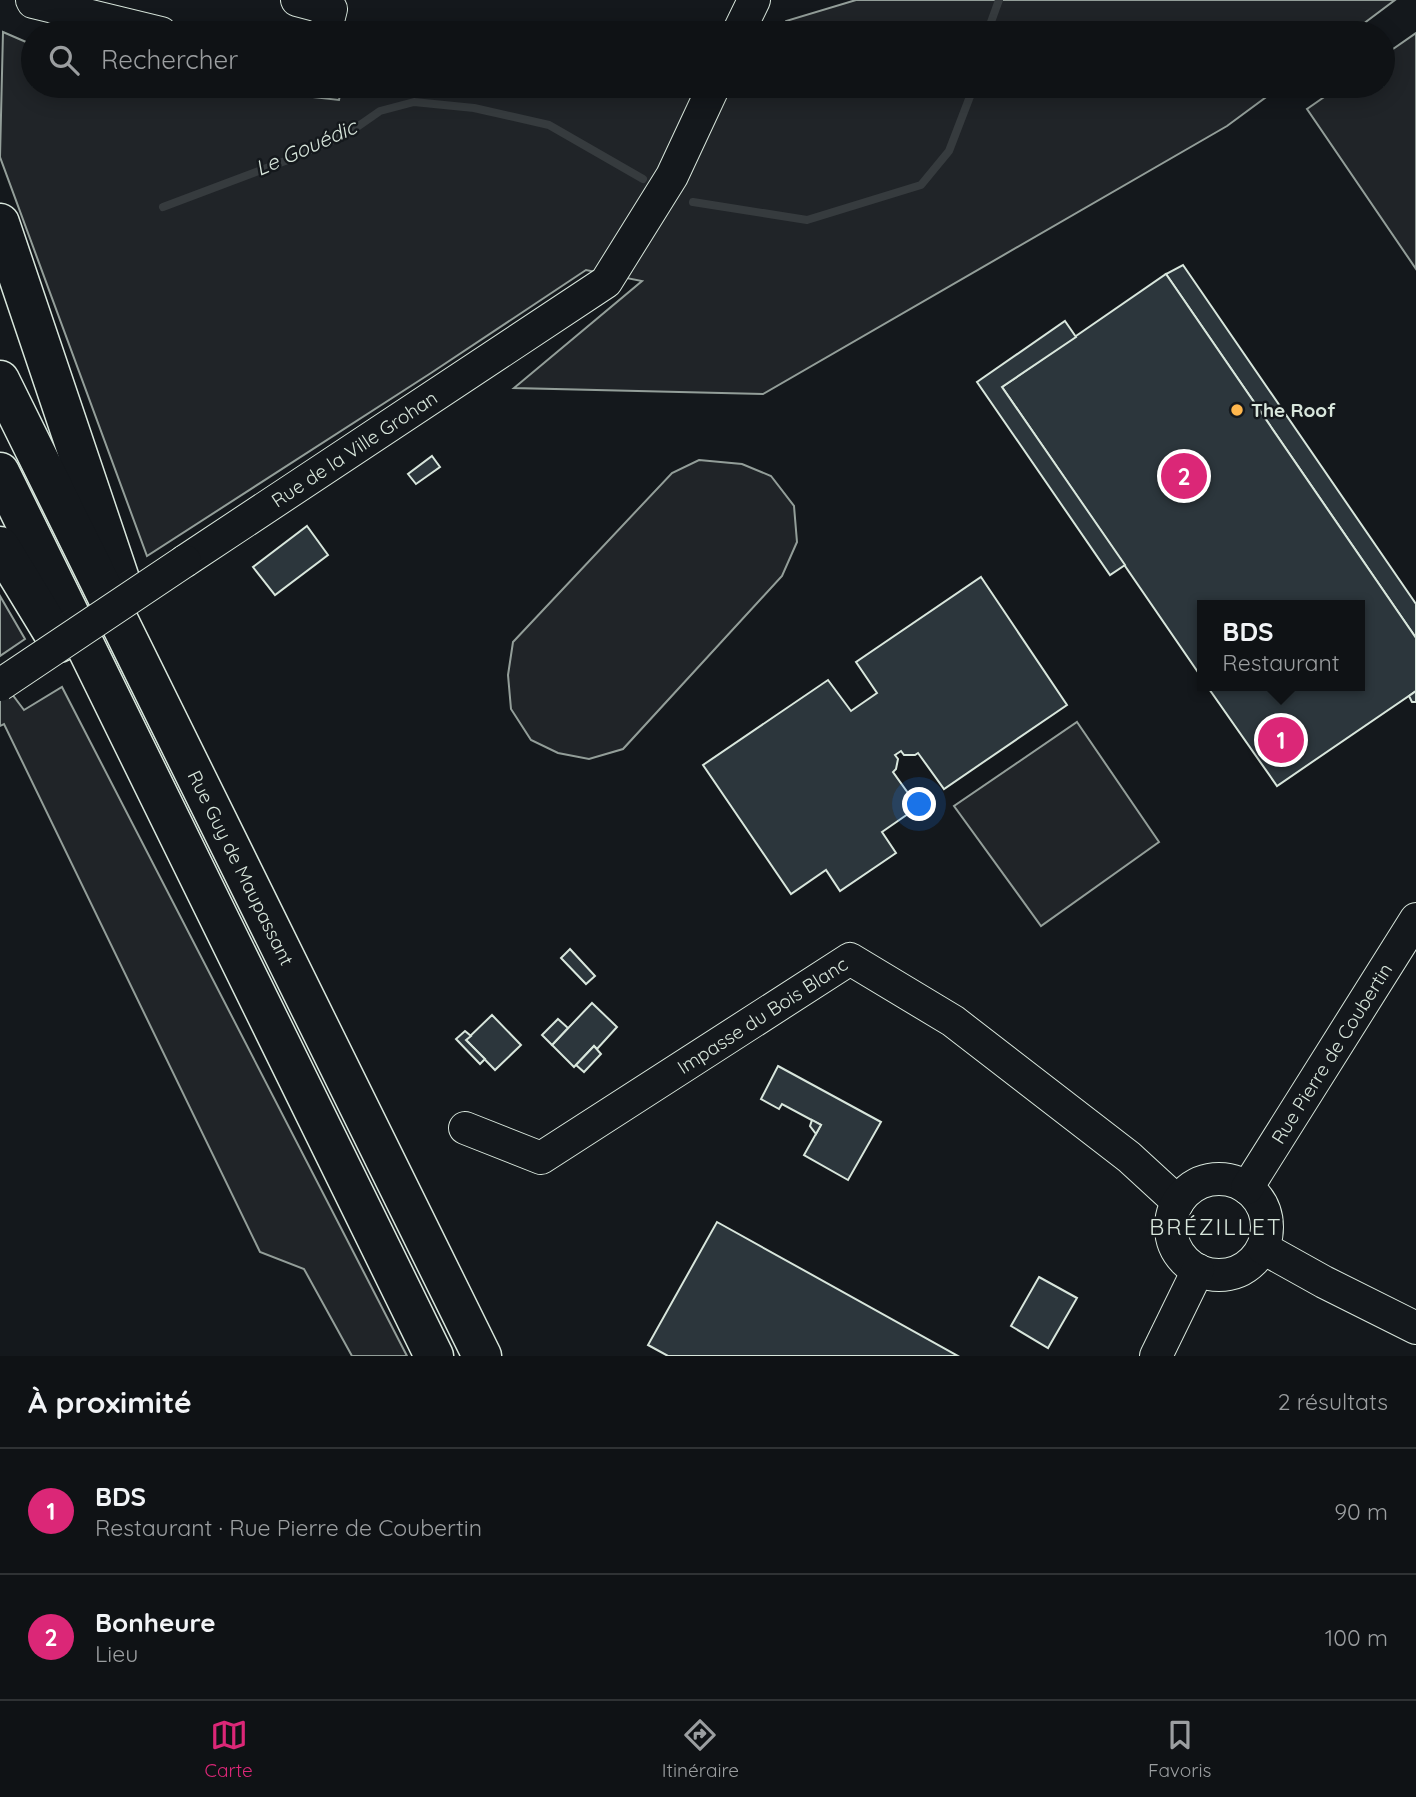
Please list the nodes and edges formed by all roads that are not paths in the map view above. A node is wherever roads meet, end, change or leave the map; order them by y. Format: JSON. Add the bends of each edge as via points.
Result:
{"nodes":[{"id":1,"x":32,"y":0,"type":"edge"},
{"id":2,"x":297,"y":0,"type":"edge"},
{"id":3,"x":754,"y":0,"type":"edge"},
{"id":4,"x":111,"y":21,"type":"edge"},
{"id":5,"x":328,"y":21,"type":"edge"},
{"id":6,"x":744,"y":21,"type":"edge"},
{"id":7,"x":708,"y":98,"type":"edge"},
{"id":8,"x":0,"y":223,"type":"edge"},
{"id":9,"x":0,"y":380,"type":"edge"},
{"id":10,"x":0,"y":472,"type":"edge"},
{"id":11,"x":0,"y":547,"type":"edge"},
{"id":12,"x":0,"y":685,"type":"edge"},
{"id":13,"x":166,"y":717,"type":"junction"},
{"id":14,"x":181,"y":841,"type":"junction"},
{"id":15,"x":1416,"y":919,"type":"edge"},
{"id":16,"x":465,"y":1128,"type":"dead end"},
{"id":17,"x":1247,"y":1188,"type":"junction"},
{"id":18,"x":1178,"y":1202,"type":"junction"},
{"id":19,"x":1263,"y":1248,"type":"junction"},
{"id":20,"x":1198,"y":1270,"type":"junction"},
{"id":21,"x":1416,"y":1328,"type":"edge"},
{"id":22,"x":435,"y":1356,"type":"edge"},
{"id":23,"x":482,"y":1356,"type":"edge"},
{"id":24,"x":1156,"y":1356,"type":"edge"}],
"edges":[{"from":1,"to":4,"type":"street"},
{"from":2,"to":5,"type":"street","via":[[331,9]]},
{"from":3,"to":6,"type":"street"},
{"from":7,"to":12,"type":"street","name":"Rue de la Ville Grohan","bridge":true,"via":[[672,176],[606,282]]},
{"from":8,"to":13,"type":"main road"},
{"from":9,"to":13,"type":"main road","name":"Rue Guy de Maupassant"},
{"from":10,"to":14,"type":"main road"},
{"from":11,"to":14,"type":"main road"},
{"from":13,"to":23,"type":"main road","name":"Rue Guy de Maupassant"},
{"from":14,"to":22,"type":"main road"},
{"from":15,"to":17,"type":"street","name":"Rue Pierre de Coubertin"},
{"from":16,"to":18,"type":"street","name":"Impasse du Bois Blanc","via":[[541,1158],[850,959],[953,1021],[1129,1157]]},
{"from":17,"to":18,"type":"street","via":[[1233,1181],[1202,1182]]},
{"from":17,"to":19,"type":"street","via":[[1266,1215]]},
{"from":18,"to":20,"type":"street","via":[[1171,1232],[1185,1261]]},
{"from":19,"to":20,"type":"street","via":[[1255,1261],[1228,1275]]},
{"from":19,"to":21,"type":"street"},
{"from":20,"to":24,"type":"street"}]}
